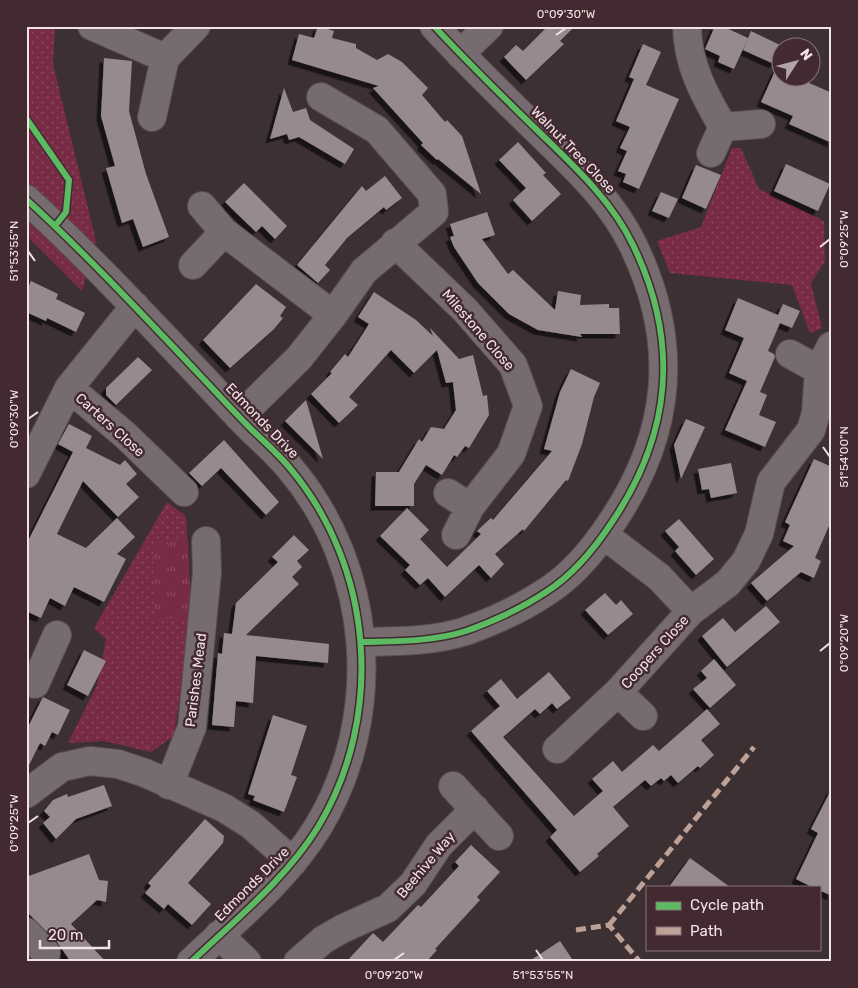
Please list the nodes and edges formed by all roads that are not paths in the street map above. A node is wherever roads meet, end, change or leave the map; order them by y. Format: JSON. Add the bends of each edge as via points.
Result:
{"nodes":[{"id":1,"x":92,"y":26,"type":"edge"},
{"id":2,"x":196,"y":26,"type":"edge"},
{"id":3,"x":434,"y":26,"type":"edge"},
{"id":4,"x":489,"y":26,"type":"edge"},
{"id":5,"x":687,"y":26,"type":"edge"},
{"id":6,"x":460,"y":54,"type":"junction"},
{"id":7,"x":165,"y":58,"type":"junction"},
{"id":8,"x":321,"y":97,"type":"dead end"},
{"id":9,"x":152,"y":117,"type":"dead end"},
{"id":10,"x":761,"y":124,"type":"dead end"},
{"id":11,"x":724,"y":127,"type":"junction"},
{"id":12,"x":711,"y":153,"type":"dead end"},
{"id":13,"x":26,"y":199,"type":"edge"},
{"id":14,"x":202,"y":206,"type":"dead end"},
{"id":15,"x":224,"y":232,"type":"junction"},
{"id":16,"x":395,"y":243,"type":"junction"},
{"id":17,"x":193,"y":265,"type":"dead end"},
{"id":18,"x":136,"y":306,"type":"junction"},
{"id":19,"x":333,"y":315,"type":"junction"},
{"id":20,"x":790,"y":354,"type":"dead end"},
{"id":21,"x":825,"y":358,"type":"edge"},
{"id":22,"x":69,"y":388,"type":"junction"},
{"id":23,"x":239,"y":417,"type":"junction"},
{"id":24,"x":32,"y":446,"type":"edge"},
{"id":25,"x":26,"y":474,"type":"edge"},
{"id":26,"x":184,"y":492,"type":"dead end"},
{"id":27,"x":456,"y":535,"type":"dead end"},
{"id":28,"x":604,"y":535,"type":"junction"},
{"id":29,"x":206,"y":541,"type":"dead end"},
{"id":30,"x":692,"y":611,"type":"junction"},
{"id":31,"x":57,"y":635,"type":"dead end"},
{"id":32,"x":361,"y":642,"type":"junction"},
{"id":33,"x":36,"y":666,"type":"edge"},
{"id":34,"x":618,"y":692,"type":"junction"},
{"id":35,"x":643,"y":716,"type":"dead end"},
{"id":36,"x":557,"y":749,"type":"dead end"},
{"id":37,"x":169,"y":785,"type":"junction"},
{"id":38,"x":453,"y":786,"type":"dead end"},
{"id":39,"x":26,"y":794,"type":"edge"},
{"id":40,"x":476,"y":809,"type":"junction"},
{"id":41,"x":500,"y":836,"type":"dead end"},
{"id":42,"x":293,"y":862,"type":"junction"},
{"id":43,"x":219,"y":935,"type":"junction"},
{"id":44,"x":191,"y":962,"type":"edge"},
{"id":45,"x":247,"y":962,"type":"edge"},
{"id":46,"x":298,"y":962,"type":"edge"}],
"edges":[{"from":1,"to":7,"type":"street"},
{"from":2,"to":7,"type":"street"},
{"from":3,"to":6,"type":"street","name":"Walnut Tree Close"},
{"from":4,"to":6,"type":"street"},
{"from":5,"to":11,"type":"street","via":[[692,63]]},
{"from":6,"to":28,"type":"street","name":"Walnut Tree Close","via":[[602,197],[633,245],[655,302],[663,376],[657,425],[642,473]]},
{"from":7,"to":9,"type":"street"},
{"from":8,"to":16,"type":"street","via":[[377,130],[432,194],[434,212]]},
{"from":10,"to":11,"type":"street"},
{"from":11,"to":12,"type":"street"},
{"from":13,"to":18,"type":"street","name":"Edmonds Drive"},
{"from":14,"to":15,"type":"street"},
{"from":15,"to":17,"type":"street"},
{"from":15,"to":19,"type":"street"},
{"from":16,"to":19,"type":"street","via":[[364,270]]},
{"from":16,"to":27,"type":"street","name":"Milestone Close","via":[[465,310],[513,366],[528,406],[511,454],[459,500]]},
{"from":18,"to":22,"type":"street","name":"Carters Close"},
{"from":18,"to":23,"type":"street","name":"Edmonds Drive"},
{"from":19,"to":23,"type":"street","via":[[299,358]]},
{"from":20,"to":21,"type":"street","name":"Coopers Close"},
{"from":21,"to":30,"type":"street","name":"Coopers Close","via":[[815,421],[807,438],[770,482],[753,550],[728,583]]},
{"from":22,"to":24,"type":"street","name":"Carters Close"},
{"from":22,"to":26,"type":"street","name":"Carters Close","via":[[125,435],[160,454]]},
{"from":23,"to":32,"type":"street","name":"Edmonds Drive","via":[[290,468],[339,548],[354,593]]},
{"from":24,"to":25,"type":"street","name":"Carters Close"},
{"from":28,"to":30,"type":"street","name":"Coopers Close","via":[[659,577]]},
{"from":28,"to":32,"type":"street","name":"Walnut Tree Close","via":[[566,577],[520,608],[466,631],[443,636],[419,641]]},
{"from":29,"to":37,"type":"street","name":"Parishes Mead","via":[[219,571],[192,727]]},
{"from":30,"to":34,"type":"street","name":"Coopers Close"},
{"from":31,"to":33,"type":"street"},
{"from":32,"to":42,"type":"street","name":"Edmonds Drive","via":[[362,687],[346,768],[331,803]]},
{"from":34,"to":35,"type":"street","name":"Coopers Close"},
{"from":34,"to":36,"type":"street","name":"Coopers Close"},
{"from":37,"to":39,"type":"street","via":[[118,764],[90,761],[62,768]]},
{"from":37,"to":42,"type":"street","via":[[235,814]]},
{"from":38,"to":40,"type":"street"},
{"from":40,"to":41,"type":"street"},
{"from":40,"to":46,"type":"street","name":"Beehive Way","via":[[439,845],[413,884],[388,908],[342,928],[322,940]]},
{"from":42,"to":43,"type":"street","name":"Edmonds Drive"},
{"from":43,"to":44,"type":"street","name":"Edmonds Drive"},
{"from":43,"to":45,"type":"street"}]}
